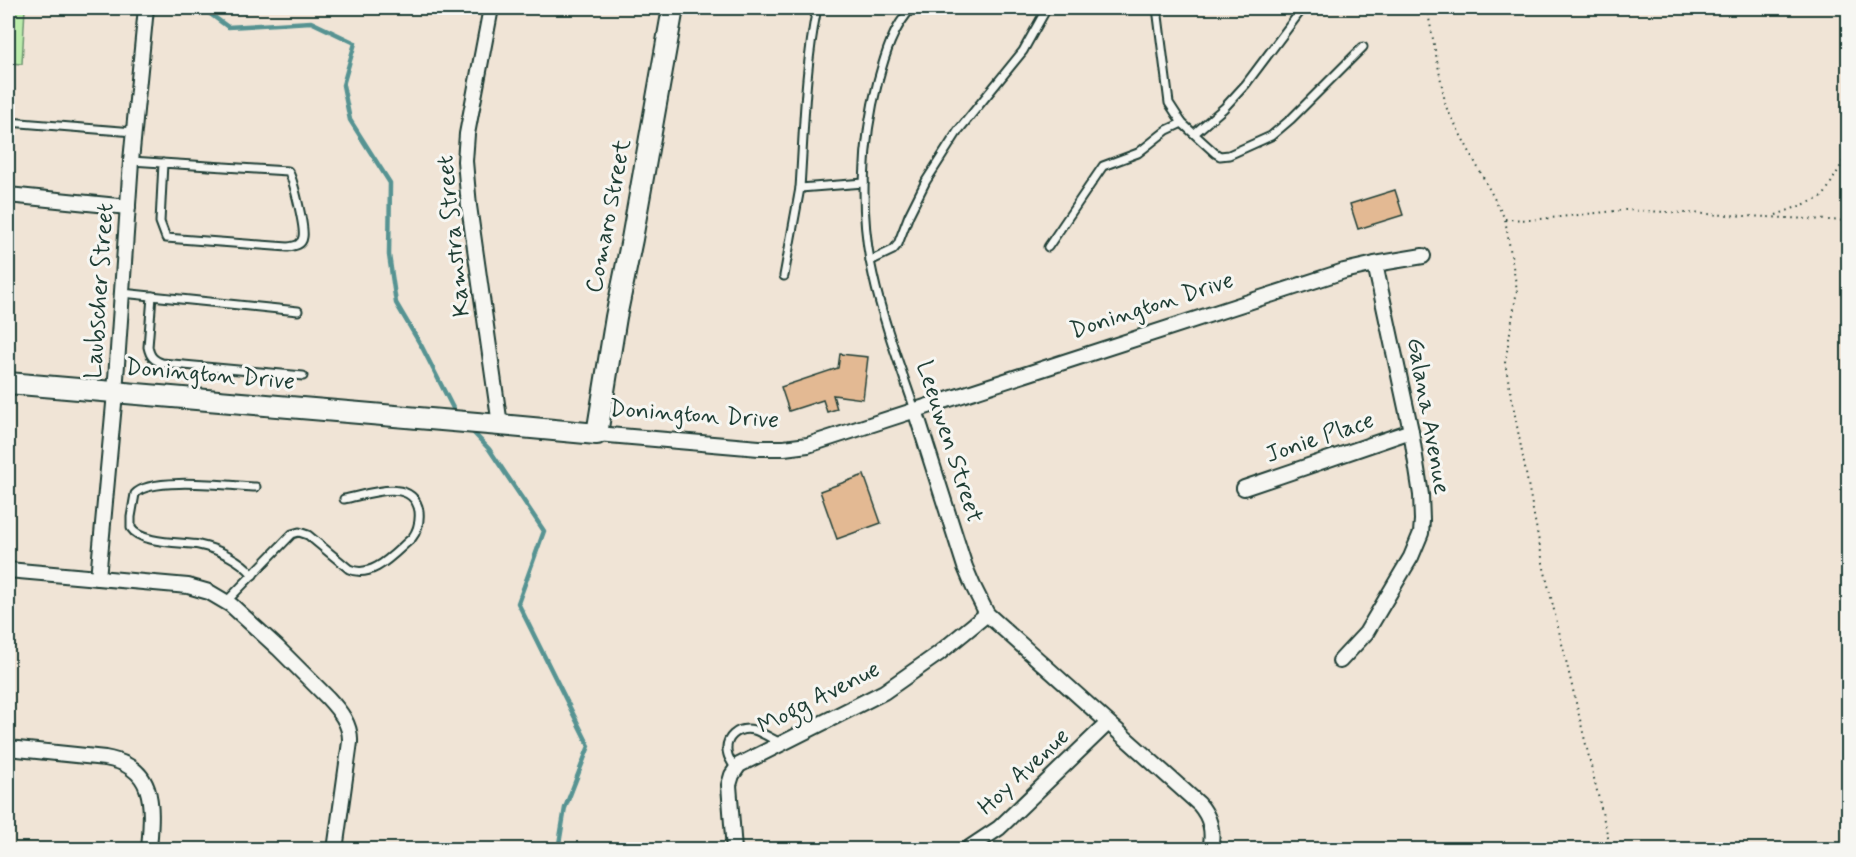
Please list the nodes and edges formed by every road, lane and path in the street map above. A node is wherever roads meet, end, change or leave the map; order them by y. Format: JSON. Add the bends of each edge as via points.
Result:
{"nodes":[{"id":1,"x":146,"y":8,"type":"edge"},
{"id":2,"x":491,"y":8,"type":"edge"},
{"id":3,"x":673,"y":8,"type":"edge"},
{"id":4,"x":817,"y":8,"type":"edge"},
{"id":5,"x":912,"y":8,"type":"edge"},
{"id":6,"x":1047,"y":8,"type":"edge"},
{"id":7,"x":1157,"y":8,"type":"edge"},
{"id":8,"x":1303,"y":8,"type":"edge"},
{"id":9,"x":1427,"y":8,"type":"edge"},
{"id":10,"x":1363,"y":46,"type":"dead end"},
{"id":11,"x":8,"y":122,"type":"edge"},
{"id":12,"x":1182,"y":123,"type":"junction"},
{"id":13,"x":134,"y":132,"type":"junction"},
{"id":14,"x":1195,"y":134,"type":"junction"},
{"id":15,"x":1848,"y":153,"type":"edge"},
{"id":16,"x":131,"y":161,"type":"junction"},
{"id":17,"x":164,"y":164,"type":"junction"},
{"id":18,"x":864,"y":183,"type":"junction"},
{"id":19,"x":800,"y":188,"type":"junction"},
{"id":20,"x":8,"y":195,"type":"edge"},
{"id":21,"x":128,"y":207,"type":"junction"},
{"id":22,"x":1773,"y":216,"type":"junction"},
{"id":23,"x":1505,"y":219,"type":"junction"},
{"id":24,"x":1848,"y":221,"type":"edge"},
{"id":25,"x":1048,"y":247,"type":"dead end"},
{"id":26,"x":1422,"y":256,"type":"dead end"},
{"id":27,"x":870,"y":261,"type":"junction"},
{"id":28,"x":1375,"y":264,"type":"junction"},
{"id":29,"x":784,"y":276,"type":"dead end"},
{"id":30,"x":122,"y":293,"type":"junction"},
{"id":31,"x":152,"y":296,"type":"junction"},
{"id":32,"x":298,"y":311,"type":"dead end"},
{"id":33,"x":303,"y":376,"type":"dead end"},
{"id":34,"x":8,"y":383,"type":"edge"},
{"id":35,"x":115,"y":393,"type":"junction"},
{"id":36,"x":915,"y":410,"type":"junction"},
{"id":37,"x":494,"y":424,"type":"junction"},
{"id":38,"x":1411,"y":431,"type":"junction"},
{"id":39,"x":597,"y":434,"type":"junction"},
{"id":40,"x":256,"y":487,"type":"dead end"},
{"id":41,"x":1244,"y":488,"type":"dead end"},
{"id":42,"x":344,"y":499,"type":"dead end"},
{"id":43,"x":8,"y":570,"type":"edge"},
{"id":44,"x":253,"y":575,"type":"junction"},
{"id":45,"x":98,"y":578,"type":"junction"},
{"id":46,"x":226,"y":602,"type":"junction"},
{"id":47,"x":987,"y":614,"type":"junction"},
{"id":48,"x":1340,"y":661,"type":"dead end"},
{"id":49,"x":1108,"y":723,"type":"junction"},
{"id":50,"x":781,"y":743,"type":"junction"},
{"id":51,"x":8,"y":748,"type":"edge"},
{"id":52,"x":735,"y":768,"type":"junction"},
{"id":53,"x":149,"y":849,"type":"edge"},
{"id":54,"x":335,"y":849,"type":"edge"},
{"id":55,"x":734,"y":849,"type":"edge"},
{"id":56,"x":966,"y":849,"type":"edge"},
{"id":57,"x":1210,"y":849,"type":"edge"},
{"id":58,"x":1611,"y":849,"type":"edge"}],
"edges":[{"from":1,"to":13,"type":"street","name":"Laubscher Street"},
{"from":2,"to":37,"type":"street","name":"Kamstra Street","via":[[465,161],[489,350]]},
{"from":3,"to":39,"type":"street","name":"Comaro Street"},
{"from":4,"to":19,"type":"lane","via":[[804,103]]},
{"from":5,"to":18,"type":"lane","name":"Leeuwen Street","via":[[887,50],[880,73],[867,135]]},
{"from":6,"to":27,"type":"lane","via":[[1023,51],[958,131],[926,181],[898,244]]},
{"from":7,"to":12,"type":"lane","via":[[1168,98]]},
{"from":8,"to":14,"type":"lane","via":[[1246,84]]},
{"from":9,"to":23,"type":"path","via":[[1446,107]]},
{"from":10,"to":14,"type":"lane","via":[[1271,136],[1222,156]]},
{"from":11,"to":13,"type":"lane"},
{"from":12,"to":14,"type":"lane"},
{"from":12,"to":25,"type":"lane","via":[[1138,153],[1102,166]]},
{"from":13,"to":16,"type":"street","name":"Laubscher Street"},
{"from":15,"to":22,"type":"path","via":[[1823,196]]},
{"from":16,"to":17,"type":"lane"},
{"from":16,"to":21,"type":"street","name":"Laubscher Street"},
{"from":17,"to":17,"type":"lane","via":[[288,171],[295,188],[302,240],[288,247],[165,238],[160,222]]},
{"from":18,"to":19,"type":"lane"},
{"from":18,"to":27,"type":"lane","name":"Leeuwen Street"},
{"from":19,"to":29,"type":"lane"},
{"from":20,"to":21,"type":"street"},
{"from":21,"to":30,"type":"street","name":"Laubscher Street"},
{"from":22,"to":23,"type":"path","via":[[1625,210]]},
{"from":22,"to":24,"type":"path"},
{"from":23,"to":58,"type":"path","via":[[1517,290],[1505,363],[1544,568]]},
{"from":26,"to":28,"type":"street","name":"Donington Drive"},
{"from":27,"to":36,"type":"lane","name":"Leeuwen Street","via":[[880,305]]},
{"from":28,"to":36,"type":"street","name":"Donington Drive","via":[[1244,302]]},
{"from":28,"to":38,"type":"street","name":"Galana Avenue"},
{"from":30,"to":31,"type":"lane"},
{"from":30,"to":35,"type":"street","name":"Laubscher Street"},
{"from":31,"to":32,"type":"lane"},
{"from":31,"to":33,"type":"lane","via":[[148,347],[154,360]]},
{"from":34,"to":35,"type":"street","name":"Donington Drive"},
{"from":35,"to":37,"type":"street","name":"Donington Drive"},
{"from":35,"to":45,"type":"street","name":"Laubscher Street"},
{"from":36,"to":39,"type":"street","name":"Donington Drive","via":[[818,442],[784,448]]},
{"from":36,"to":47,"type":"street","name":"Leeuwen Street","via":[[965,567]]},
{"from":37,"to":39,"type":"street","name":"Donington Drive"},
{"from":38,"to":41,"type":"street","name":"Jonie Place"},
{"from":38,"to":48,"type":"street","name":"Galana Avenue","via":[[1421,495],[1421,533],[1412,557],[1366,633]]},
{"from":40,"to":44,"type":"lane","via":[[175,483],[143,488],[133,498],[131,525],[133,532],[144,538],[211,549],[240,562]]},
{"from":42,"to":44,"type":"lane","via":[[394,489],[407,493],[419,510],[416,533],[374,569],[360,572],[349,569],[308,535],[296,533]]},
{"from":43,"to":45,"type":"street"},
{"from":44,"to":46,"type":"lane"},
{"from":45,"to":46,"type":"street","via":[[188,585]]},
{"from":46,"to":54,"type":"street","via":[[335,705],[349,729]]},
{"from":47,"to":49,"type":"street","name":"Leeuwen Street"},
{"from":47,"to":50,"type":"street","name":"Mogg Avenue","via":[[884,692]]},
{"from":49,"to":56,"type":"street","name":"Hoy Avenue","via":[[999,828]]},
{"from":49,"to":57,"type":"street","name":"Leeuwen Street","via":[[1199,804],[1211,828]]},
{"from":50,"to":52,"type":"street","name":"Mogg Avenue"},
{"from":50,"to":52,"type":"lane","via":[[752,729],[733,733],[727,745]]},
{"from":51,"to":53,"type":"street","via":[[105,758],[131,767],[144,780],[150,797]]},
{"from":52,"to":55,"type":"street","via":[[729,785]]}]}
